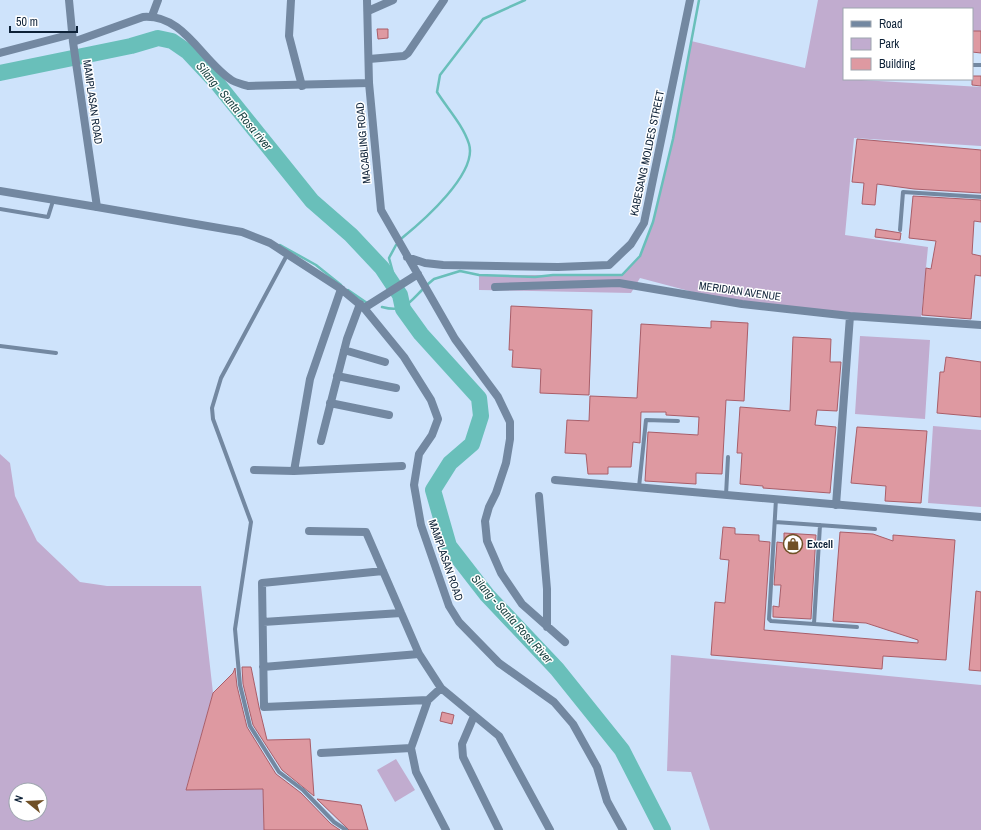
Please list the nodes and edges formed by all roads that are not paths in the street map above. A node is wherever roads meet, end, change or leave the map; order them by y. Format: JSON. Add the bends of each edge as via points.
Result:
{"nodes":[{"id":1,"x":69,"y":0,"type":"edge"},
{"id":2,"x":158,"y":0,"type":"edge"},
{"id":3,"x":291,"y":0,"type":"edge"},
{"id":4,"x":367,"y":0,"type":"edge"},
{"id":5,"x":393,"y":0,"type":"edge"},
{"id":6,"x":444,"y":0,"type":"edge"},
{"id":7,"x":690,"y":0,"type":"edge"},
{"id":8,"x":368,"y":12,"type":"junction"},
{"id":9,"x":152,"y":16,"type":"junction"},
{"id":10,"x":72,"y":38,"type":"junction"},
{"id":11,"x":0,"y":54,"type":"edge"},
{"id":12,"x":369,"y":59,"type":"junction"},
{"id":13,"x":369,"y":83,"type":"junction"},
{"id":14,"x":302,"y":86,"type":"junction"},
{"id":15,"x":0,"y":191,"type":"edge"},
{"id":16,"x":981,"y":197,"type":"edge"},
{"id":17,"x":53,"y":201,"type":"junction"},
{"id":18,"x":97,"y":207,"type":"junction"},
{"id":19,"x":0,"y":209,"type":"edge"},
{"id":20,"x":900,"y":230,"type":"dead end"},
{"id":21,"x":287,"y":255,"type":"junction"},
{"id":22,"x":407,"y":257,"type":"junction"},
{"id":23,"x":415,"y":276,"type":"junction"},
{"id":24,"x":495,"y":287,"type":"dead end"},
{"id":25,"x":341,"y":290,"type":"junction"},
{"id":26,"x":362,"y":306,"type":"junction"},
{"id":27,"x":850,"y":316,"type":"junction"},
{"id":28,"x":981,"y":325,"type":"edge"},
{"id":29,"x":0,"y":346,"type":"edge"},
{"id":30,"x":344,"y":350,"type":"junction"},
{"id":31,"x":56,"y":353,"type":"dead end"},
{"id":32,"x":385,"y":362,"type":"dead end"},
{"id":33,"x":338,"y":376,"type":"junction"},
{"id":34,"x":396,"y":388,"type":"dead end"},
{"id":35,"x":330,"y":403,"type":"junction"},
{"id":36,"x":389,"y":415,"type":"dead end"},
{"id":37,"x":678,"y":421,"type":"dead end"},
{"id":38,"x":321,"y":441,"type":"dead end"},
{"id":39,"x":728,"y":457,"type":"dead end"},
{"id":40,"x":402,"y":466,"type":"dead end"},
{"id":41,"x":254,"y":470,"type":"dead end"},
{"id":42,"x":294,"y":471,"type":"junction"},
{"id":43,"x":555,"y":480,"type":"dead end"},
{"id":44,"x":639,"y":488,"type":"junction"},
{"id":45,"x":726,"y":495,"type":"junction"},
{"id":46,"x":539,"y":496,"type":"dead end"},
{"id":47,"x":776,"y":499,"type":"junction"},
{"id":48,"x":836,"y":505,"type":"junction"},
{"id":49,"x":981,"y":517,"type":"edge"},
{"id":50,"x":775,"y":522,"type":"junction"},
{"id":51,"x":820,"y":525,"type":"junction"},
{"id":52,"x":875,"y":528,"type":"dead end"},
{"id":53,"x":309,"y":532,"type":"dead end"},
{"id":54,"x":383,"y":571,"type":"junction"},
{"id":55,"x":401,"y":613,"type":"junction"},
{"id":56,"x":263,"y":622,"type":"junction"},
{"id":57,"x":814,"y":624,"type":"junction"},
{"id":58,"x":547,"y":627,"type":"junction"},
{"id":59,"x":857,"y":627,"type":"dead end"},
{"id":60,"x":565,"y":642,"type":"dead end"},
{"id":61,"x":419,"y":654,"type":"junction"},
{"id":62,"x":263,"y":667,"type":"junction"},
{"id":63,"x":442,"y":688,"type":"junction"},
{"id":64,"x":428,"y":700,"type":"junction"},
{"id":65,"x":474,"y":716,"type":"junction"},
{"id":66,"x":411,"y":748,"type":"junction"},
{"id":67,"x":321,"y":752,"type":"dead end"},
{"id":68,"x":346,"y":830,"type":"edge"},
{"id":69,"x":446,"y":830,"type":"edge"},
{"id":70,"x":499,"y":830,"type":"edge"},
{"id":71,"x":550,"y":830,"type":"edge"},
{"id":72,"x":623,"y":830,"type":"edge"}],
"edges":[{"from":1,"to":10,"type":"street","name":"MAMPLASAN ROAD"},
{"from":2,"to":9,"type":"street"},
{"from":3,"to":14,"type":"street","via":[[289,36]]},
{"from":4,"to":8,"type":"street","name":"MACABLING ROAD"},
{"from":5,"to":8,"type":"street"},
{"from":6,"to":12,"type":"street","via":[[408,53],[404,56]]},
{"from":7,"to":22,"type":"street","name":"KABESANG MOLDES STREET","via":[[644,223],[631,244],[609,265],[443,265]]},
{"from":8,"to":12,"type":"street","name":"MACABLING ROAD"},
{"from":9,"to":10,"type":"street"},
{"from":9,"to":14,"type":"street","via":[[175,26],[231,80],[248,86]]},
{"from":10,"to":11,"type":"street"},
{"from":10,"to":18,"type":"street","name":"MAMPLASAN ROAD"},
{"from":12,"to":13,"type":"street","name":"MACABLING ROAD"},
{"from":13,"to":14,"type":"street"},
{"from":13,"to":22,"type":"street","name":"MACABLING ROAD","via":[[379,205]]},
{"from":15,"to":17,"type":"street"},
{"from":16,"to":20,"type":"lane","via":[[903,192]]},
{"from":17,"to":18,"type":"street"},
{"from":17,"to":19,"type":"lane","via":[[48,217]]},
{"from":18,"to":21,"type":"street","via":[[242,232],[270,243]]},
{"from":21,"to":25,"type":"street"},
{"from":21,"to":68,"type":"lane","via":[[220,378],[212,408],[213,419],[251,522],[235,629],[240,685],[250,726],[279,772],[303,790],[334,822]]},
{"from":22,"to":23,"type":"street","name":"MACABLING ROAD"},
{"from":23,"to":26,"type":"street"},
{"from":23,"to":58,"type":"street","name":"MACABLING ROAD","via":[[455,339],[498,396],[510,422],[506,463],[485,521],[487,541],[501,573],[522,604]]},
{"from":24,"to":27,"type":"street","name":"MERIDIAN AVENUE","via":[[620,283],[742,304]]},
{"from":25,"to":26,"type":"street"},
{"from":25,"to":42,"type":"street","via":[[310,379]]},
{"from":26,"to":30,"type":"street"},
{"from":26,"to":72,"type":"street","name":"MAMPLASAN ROAD","via":[[404,357],[431,400],[438,419],[420,454],[414,485],[421,525],[449,606],[459,622],[499,663],[554,702],[574,724],[597,767],[607,800]]},
{"from":27,"to":28,"type":"street","name":"MERIDIAN AVENUE"},
{"from":27,"to":48,"type":"street"},
{"from":29,"to":31,"type":"lane"},
{"from":30,"to":32,"type":"street"},
{"from":30,"to":33,"type":"street"},
{"from":33,"to":34,"type":"street"},
{"from":33,"to":35,"type":"street"},
{"from":35,"to":36,"type":"street"},
{"from":35,"to":38,"type":"street"},
{"from":37,"to":44,"type":"lane","via":[[646,420]]},
{"from":39,"to":45,"type":"lane"},
{"from":40,"to":42,"type":"street"},
{"from":41,"to":42,"type":"street"},
{"from":43,"to":44,"type":"street"},
{"from":44,"to":45,"type":"street"},
{"from":45,"to":47,"type":"street"},
{"from":46,"to":58,"type":"street","via":[[547,589]]},
{"from":47,"to":48,"type":"street"},
{"from":47,"to":50,"type":"lane"},
{"from":48,"to":49,"type":"street"},
{"from":50,"to":51,"type":"lane"},
{"from":50,"to":57,"type":"lane","via":[[769,619]]},
{"from":51,"to":52,"type":"lane"},
{"from":51,"to":57,"type":"lane"},
{"from":53,"to":54,"type":"street","via":[[366,532]]},
{"from":54,"to":55,"type":"street"},
{"from":54,"to":56,"type":"street","via":[[262,583]]},
{"from":55,"to":56,"type":"street"},
{"from":55,"to":61,"type":"street"},
{"from":56,"to":62,"type":"street"},
{"from":57,"to":59,"type":"lane"},
{"from":58,"to":60,"type":"street","name":"MACABLING ROAD"},
{"from":61,"to":62,"type":"street"},
{"from":61,"to":63,"type":"street"},
{"from":62,"to":64,"type":"street","via":[[264,707]]},
{"from":63,"to":64,"type":"street"},
{"from":63,"to":65,"type":"street"},
{"from":64,"to":66,"type":"street"},
{"from":65,"to":70,"type":"street","via":[[462,744],[463,757]]},
{"from":65,"to":71,"type":"street","via":[[499,736]]},
{"from":66,"to":67,"type":"street"},
{"from":66,"to":69,"type":"street","via":[[416,772]]}]}
